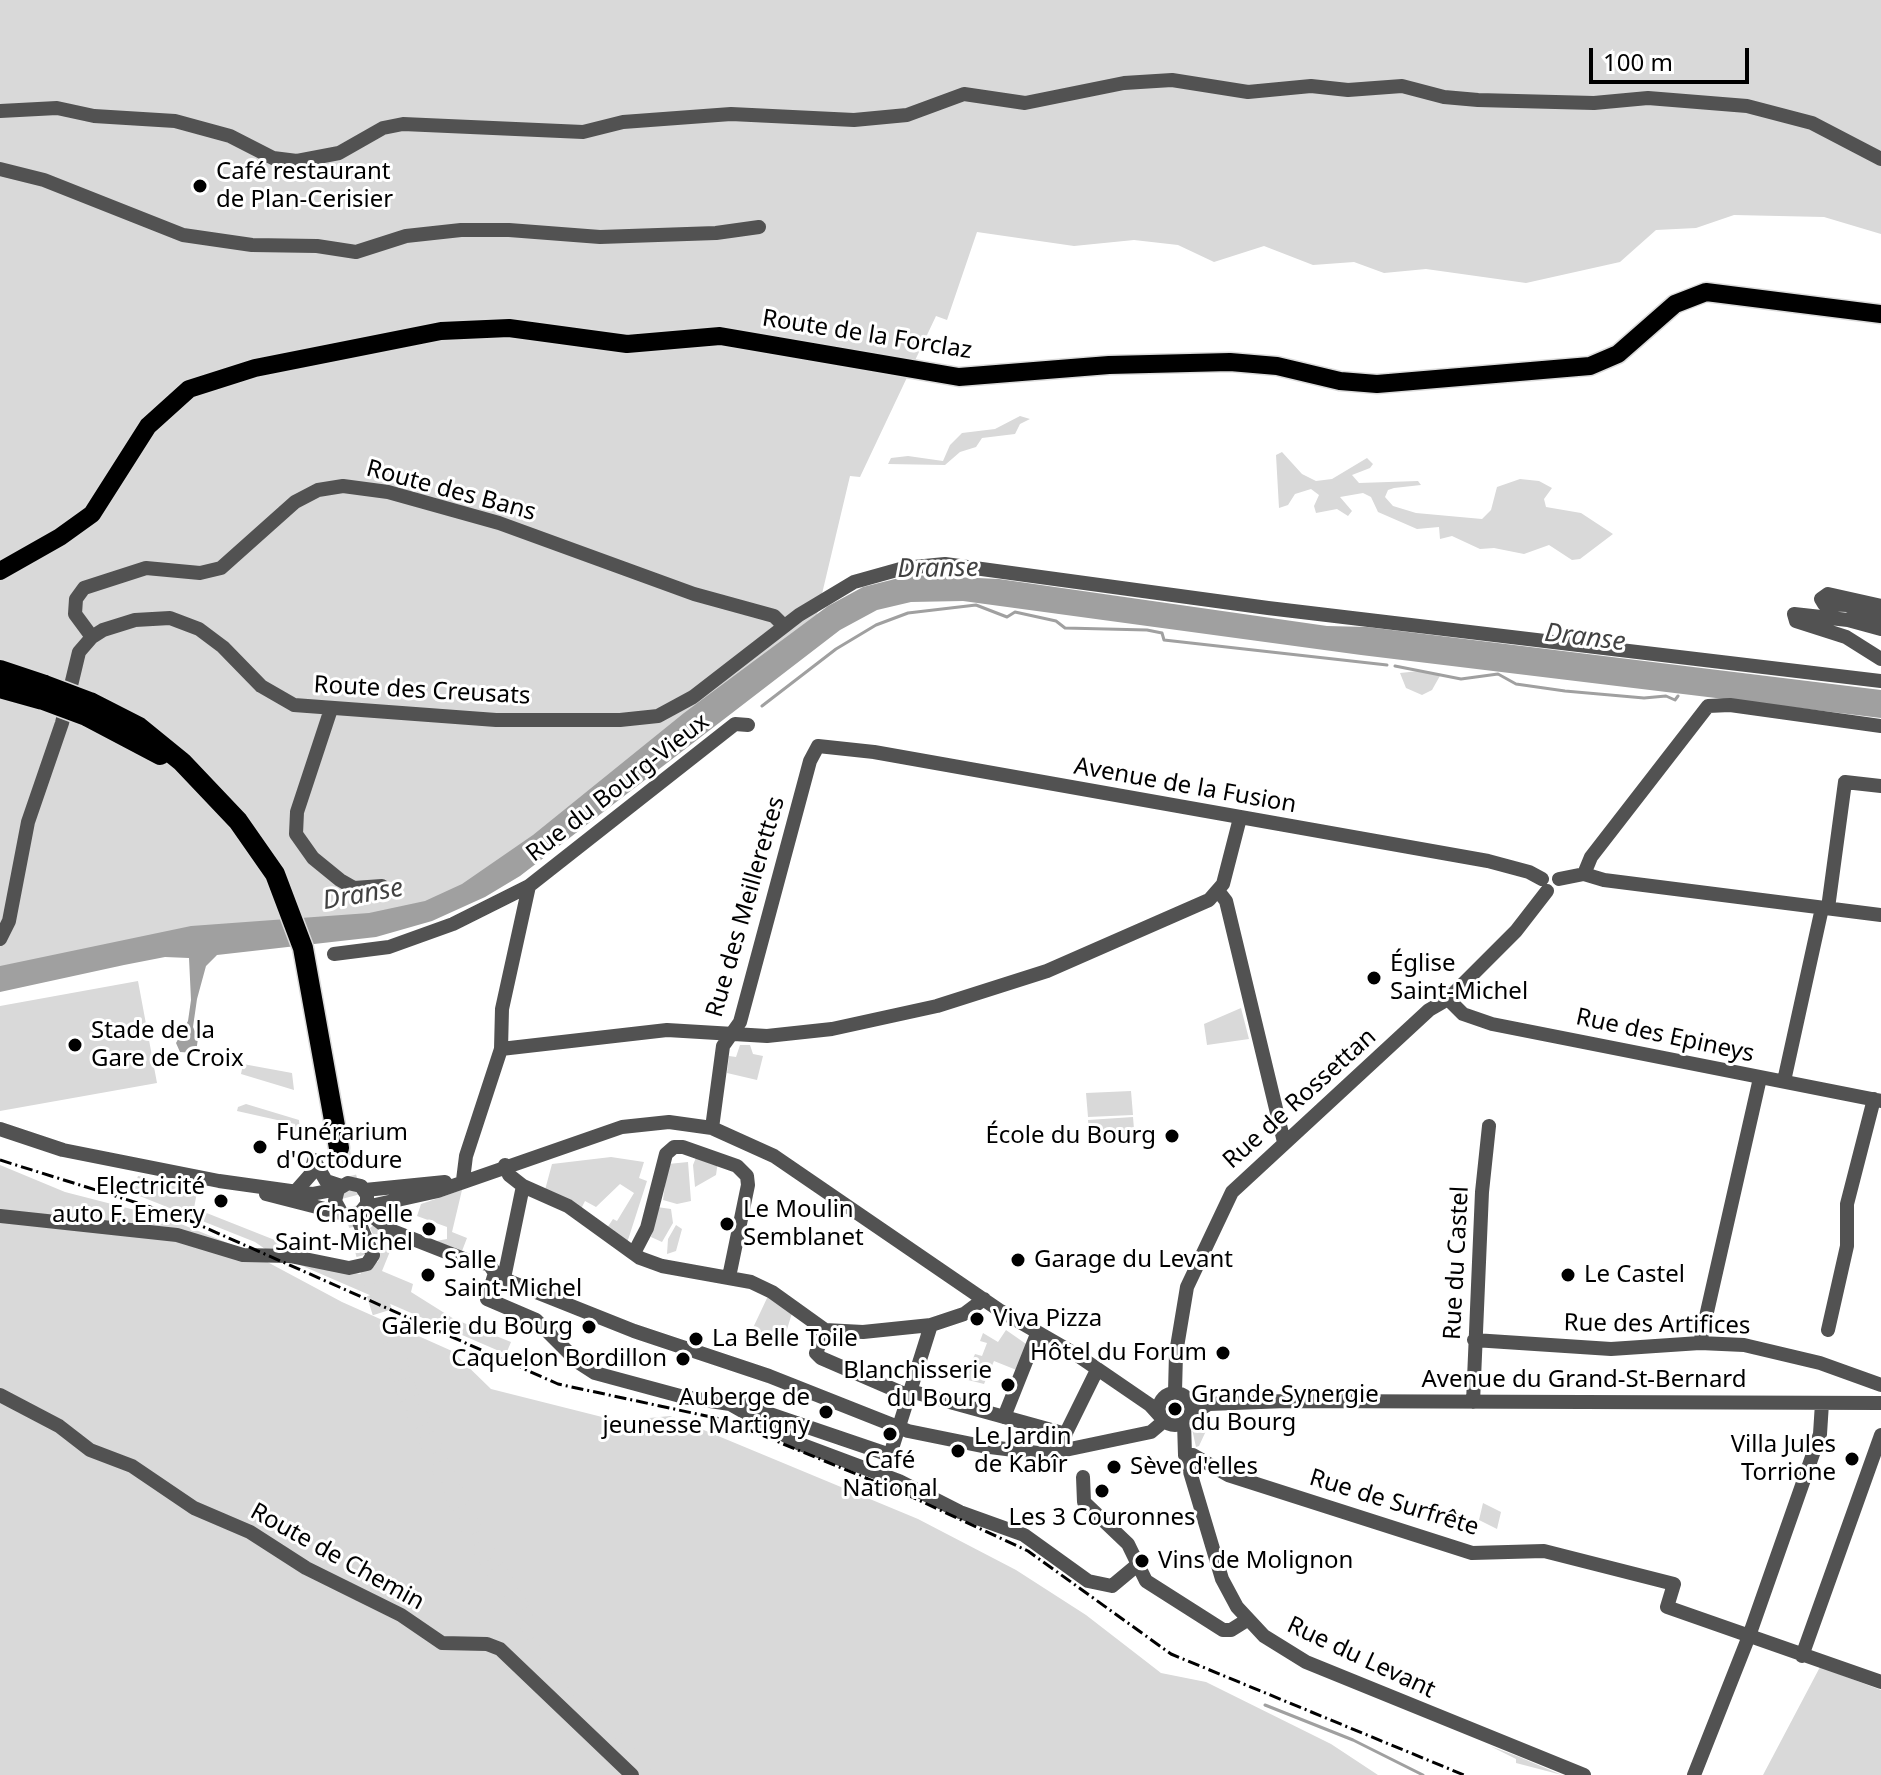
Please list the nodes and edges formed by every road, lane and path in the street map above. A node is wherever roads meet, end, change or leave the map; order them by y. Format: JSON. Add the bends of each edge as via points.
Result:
{"nodes":[{"id":1,"x":0,"y":111,"type":"edge"},
{"id":2,"x":1881,"y":159,"type":"edge"},
{"id":3,"x":0,"y":169,"type":"edge"},
{"id":4,"x":759,"y":227,"type":"dead end"},
{"id":5,"x":1881,"y":314,"type":"edge"},
{"id":6,"x":0,"y":571,"type":"edge"},
{"id":7,"x":1881,"y":606,"type":"edge"},
{"id":8,"x":1881,"y":619,"type":"edge"},
{"id":9,"x":784,"y":626,"type":"junction"},
{"id":10,"x":1881,"y":629,"type":"edge"},
{"id":11,"x":92,"y":637,"type":"junction"},
{"id":12,"x":1881,"y":659,"type":"edge"},
{"id":13,"x":0,"y":670,"type":"edge"},
{"id":14,"x":1881,"y":681,"type":"edge"},
{"id":15,"x":0,"y":688,"type":"edge"},
{"id":16,"x":44,"y":692,"type":"junction"},
{"id":17,"x":331,"y":709,"type":"junction"},
{"id":18,"x":748,"y":725,"type":"dead end"},
{"id":19,"x":1881,"y":726,"type":"edge"},
{"id":20,"x":818,"y":746,"type":"joint"},
{"id":21,"x":1881,"y":786,"type":"edge"},
{"id":22,"x":1240,"y":818,"type":"junction"},
{"id":23,"x":1584,"y":874,"type":"junction"},
{"id":24,"x":1544,"y":885,"type":"junction"},
{"id":25,"x":382,"y":886,"type":"dead end"},
{"id":26,"x":529,"y":886,"type":"junction"},
{"id":27,"x":1219,"y":892,"type":"junction"},
{"id":28,"x":1825,"y":908,"type":"junction"},
{"id":29,"x":1881,"y":915,"type":"edge"},
{"id":30,"x":0,"y":939,"type":"edge"},
{"id":31,"x":334,"y":954,"type":"dead end"},
{"id":32,"x":1448,"y":999,"type":"junction"},
{"id":33,"x":730,"y":1035,"type":"junction"},
{"id":34,"x":501,"y":1049,"type":"junction"},
{"id":35,"x":1760,"y":1078,"type":"junction"},
{"id":36,"x":1784,"y":1081,"type":"junction"},
{"id":37,"x":1877,"y":1100,"type":"edge"},
{"id":38,"x":1489,"y":1126,"type":"dead end"},
{"id":39,"x":712,"y":1128,"type":"junction"},
{"id":40,"x":0,"y":1129,"type":"edge"},
{"id":41,"x":1284,"y":1142,"type":"junction"},
{"id":42,"x":339,"y":1148,"type":"tunnel mouth"},
{"id":43,"x":505,"y":1165,"type":"junction"},
{"id":44,"x":219,"y":1181,"type":"junction"},
{"id":45,"x":460,"y":1181,"type":"junction"},
{"id":46,"x":523,"y":1186,"type":"junction"},
{"id":47,"x":340,"y":1188,"type":"junction"},
{"id":48,"x":365,"y":1190,"type":"junction"},
{"id":49,"x":296,"y":1191,"type":"junction"},
{"id":50,"x":357,"y":1211,"type":"junction"},
{"id":51,"x":0,"y":1216,"type":"edge"},
{"id":52,"x":634,"y":1253,"type":"junction"},
{"id":53,"x":499,"y":1275,"type":"junction"},
{"id":54,"x":729,"y":1277,"type":"junction"},
{"id":55,"x":984,"y":1299,"type":"junction"},
{"id":56,"x":931,"y":1325,"type":"junction"},
{"id":57,"x":825,"y":1330,"type":"junction"},
{"id":58,"x":1828,"y":1330,"type":"dead end"},
{"id":59,"x":1037,"y":1334,"type":"junction"},
{"id":60,"x":1474,"y":1340,"type":"junction"},
{"id":61,"x":1700,"y":1343,"type":"junction"},
{"id":62,"x":1077,"y":1355,"type":"junction"},
{"id":63,"x":1097,"y":1370,"type":"junction"},
{"id":64,"x":1881,"y":1385,"type":"edge"},
{"id":65,"x":910,"y":1394,"type":"junction"},
{"id":66,"x":0,"y":1395,"type":"edge"},
{"id":67,"x":1175,"y":1395,"type":"junction"},
{"id":68,"x":1286,"y":1401,"type":"junction"},
{"id":69,"x":1473,"y":1402,"type":"junction"},
{"id":70,"x":1822,"y":1403,"type":"junction"},
{"id":71,"x":1881,"y":1403,"type":"edge"},
{"id":72,"x":730,"y":1404,"type":"junction"},
{"id":73,"x":1004,"y":1417,"type":"junction"},
{"id":74,"x":1173,"y":1420,"type":"junction"},
{"id":75,"x":899,"y":1427,"type":"junction"},
{"id":76,"x":1066,"y":1434,"type":"junction"},
{"id":77,"x":1881,"y":1435,"type":"edge"},
{"id":78,"x":1056,"y":1451,"type":"junction"},
{"id":79,"x":1185,"y":1454,"type":"junction"},
{"id":80,"x":1083,"y":1477,"type":"dead end"},
{"id":81,"x":1136,"y":1566,"type":"junction"},
{"id":82,"x":1247,"y":1620,"type":"junction"},
{"id":83,"x":1749,"y":1636,"type":"junction"},
{"id":84,"x":1802,"y":1656,"type":"junction"},
{"id":85,"x":1881,"y":1682,"type":"edge"},
{"id":86,"x":632,"y":1775,"type":"edge"},
{"id":87,"x":1584,"y":1775,"type":"edge"},
{"id":88,"x":1694,"y":1775,"type":"edge"}],
"edges":[{"from":1,"to":2,"type":"street","via":[[57,108],[175,121],[222,133],[273,158],[297,161],[339,153],[397,125],[583,132],[623,122],[731,114],[854,120],[907,115],[959,94],[1025,103],[1124,83],[1172,80],[1248,92],[1315,85],[1348,90],[1402,86],[1478,100],[1594,103],[1648,98],[1747,106],[1817,125]]},
{"from":3,"to":4,"type":"street","via":[[44,180],[183,235],[252,245],[356,252],[406,236],[461,230],[600,237]]},
{"from":5,"to":6,"type":"main road","name":"Route de la Forclaz","via":[[1706,292],[1675,304],[1624,349],[1590,366],[1377,384],[1230,362],[959,377],[720,336],[627,344],[509,328],[441,331],[228,374],[189,389],[148,426],[92,514]]},
{"from":7,"to":8,"type":"street","via":[[1828,594],[1821,599]]},
{"from":9,"to":11,"type":"street","name":"Route des Bans","via":[[774,616],[694,594],[499,523],[388,492],[343,486],[318,490],[295,502],[221,568],[200,573],[146,568],[84,588],[77,594],[75,614]]},
{"from":9,"to":14,"type":"street","name":"Route des Creusats","via":[[863,578],[945,564]]},
{"from":9,"to":17,"type":"street","name":"Route des Creusats","via":[[693,697],[647,719],[496,720]]},
{"from":10,"to":12,"type":"street","via":[[1794,614],[1796,621],[1846,637]]},
{"from":11,"to":17,"type":"street","name":"Route des Creusats","via":[[127,622],[179,620],[214,639],[276,697],[301,707]]},
{"from":11,"to":30,"type":"street","via":[[73,668],[62,723],[28,822],[9,921]]},
{"from":13,"to":16,"type":"highway"},
{"from":15,"to":16,"type":"highway"},
{"from":16,"to":42,"type":"highway","bridge":true,"via":[[88,709],[203,783],[263,854],[294,916],[303,948]]},
{"from":17,"to":25,"type":"street","via":[[297,812],[296,834],[313,858],[340,880],[354,888]]},
{"from":18,"to":26,"type":"street","name":"Rue du Bourg-Vieux","via":[[735,724]]},
{"from":19,"to":23,"type":"street","via":[[1708,706],[1591,857]]},
{"from":20,"to":22,"type":"street","name":"Avenue de la Fusion"},
{"from":20,"to":33,"type":"street","name":"Rue des Meillerettes","via":[[740,1022]]},
{"from":21,"to":28,"type":"street","via":[[1845,782]]},
{"from":22,"to":24,"type":"street","name":"Avenue de la Fusion","via":[[1488,861],[1529,872]]},
{"from":22,"to":27,"type":"street"},
{"from":23,"to":24,"type":"street","via":[[1559,879],[1557,889]]},
{"from":23,"to":28,"type":"street"},
{"from":24,"to":32,"type":"street","name":"Rue de Rossettan","via":[[1516,931]]},
{"from":26,"to":31,"type":"street","via":[[453,924],[389,947]]},
{"from":26,"to":34,"type":"street","name":"Rue du Bourg-Vieux","via":[[502,1009]]},
{"from":27,"to":33,"type":"street","via":[[1047,971],[937,1006],[832,1029]]},
{"from":27,"to":41,"type":"street","via":[[1226,901]]},
{"from":28,"to":29,"type":"street"},
{"from":28,"to":36,"type":"street"},
{"from":32,"to":35,"type":"street","name":"Rue des Epineys","via":[[1463,1014],[1492,1024]]},
{"from":32,"to":41,"type":"street","name":"Rue de Rossettan","via":[[1429,1010]]},
{"from":33,"to":34,"type":"street","via":[[667,1030]]},
{"from":33,"to":39,"type":"street","name":"Rue des Meillerettes","via":[[721,1059]]},
{"from":34,"to":45,"type":"street","name":"Rue du Bourg-Vieux"},
{"from":35,"to":36,"type":"street","name":"Rue des Epineys"},
{"from":35,"to":61,"type":"street"},
{"from":36,"to":37,"type":"street","name":"Rue des Epineys"},
{"from":37,"to":58,"type":"street","via":[[1845,1212],[1847,1246]]},
{"from":38,"to":60,"type":"street","name":"Rue du Castel"},
{"from":39,"to":43,"type":"street","name":"Avenue du Grand-St-Bernard","via":[[660,1122],[622,1127]]},
{"from":39,"to":55,"type":"street","name":"Avenue du Grand-St-Bernard","via":[[774,1156]]},
{"from":40,"to":44,"type":"street","name":"Avenue du Grand-St-Bernard","via":[[63,1150]]},
{"from":41,"to":67,"type":"street","name":"Rue de Rossettan","via":[[1230,1195],[1190,1280],[1176,1353]]},
{"from":43,"to":45,"type":"street","name":"Avenue du Grand-St-Bernard"},
{"from":43,"to":46,"type":"street"},
{"from":44,"to":49,"type":"street","name":"Avenue du Grand-St-Bernard"},
{"from":44,"to":50,"type":"street","name":"Avenue du Grand-St-Bernard"},
{"from":45,"to":48,"type":"street","name":"Avenue du Grand-St-Bernard"},
{"from":45,"to":50,"type":"street","name":"Avenue du Grand-St-Bernard"},
{"from":46,"to":52,"type":"street","via":[[568,1206]]},
{"from":46,"to":53,"type":"street"},
{"from":47,"to":48,"type":"street","name":"Avenue du Grand-St-Bernard","via":[[353,1183]]},
{"from":47,"to":49,"type":"street","name":"Avenue du Grand-St-Bernard","via":[[312,1194]]},
{"from":47,"to":49,"type":"street","via":[[326,1181],[314,1160],[311,1174]]},
{"from":47,"to":50,"type":"street","via":[[335,1201]]},
{"from":48,"to":50,"type":"street"},
{"from":50,"to":51,"type":"street","via":[[373,1255],[367,1264],[349,1268],[290,1256],[243,1255],[177,1235]]},
{"from":50,"to":53,"type":"street","via":[[390,1230],[489,1264]]},
{"from":52,"to":54,"type":"street","via":[[660,1266]]},
{"from":52,"to":54,"type":"street","via":[[644,1236],[666,1154],[677,1146],[737,1166],[747,1176]]},
{"from":53,"to":72,"type":"street","via":[[487,1299],[536,1320],[595,1373]]},
{"from":53,"to":75,"type":"street","via":[[671,1346],[713,1356]]},
{"from":54,"to":57,"type":"street","via":[[772,1292]]},
{"from":55,"to":56,"type":"street","via":[[963,1314]]},
{"from":55,"to":59,"type":"street","name":"Avenue du Grand-St-Bernard"},
{"from":56,"to":57,"type":"street"},
{"from":56,"to":65,"type":"street"},
{"from":57,"to":65,"type":"street","via":[[816,1353],[821,1358]]},
{"from":59,"to":62,"type":"street","name":"Avenue du Grand-St-Bernard"},
{"from":59,"to":73,"type":"street"},
{"from":60,"to":61,"type":"street","name":"Rue des Artifices","via":[[1611,1349]]},
{"from":60,"to":69,"type":"street","name":"Rue du Castel"},
{"from":61,"to":64,"type":"street","name":"Rue des Artifices","via":[[1744,1345],[1820,1363]]},
{"from":62,"to":63,"type":"street","name":"Avenue du Grand-St-Bernard"},
{"from":62,"to":67,"type":"street","name":"Avenue du Grand-St-Bernard","via":[[1101,1363],[1143,1390]]},
{"from":63,"to":74,"type":"street","name":"Avenue du Grand-St-Bernard"},
{"from":63,"to":76,"type":"street"},
{"from":65,"to":73,"type":"street"},
{"from":65,"to":75,"type":"street"},
{"from":66,"to":86,"type":"street","name":"Route de Chemin","via":[[59,1426],[90,1450],[132,1466],[194,1508],[256,1535],[306,1568],[401,1615],[442,1643],[487,1644],[505,1652],[561,1712]]},
{"from":67,"to":68,"type":"street","name":"Avenue du Grand-St-Bernard"},
{"from":67,"to":74,"type":"street","via":[[1159,1405]]},
{"from":67,"to":74,"type":"street","via":[[1191,1406]]},
{"from":68,"to":69,"type":"street","name":"Avenue du Grand-St-Bernard"},
{"from":68,"to":74,"type":"street","name":"Avenue du Grand-St-Bernard","via":[[1209,1404]]},
{"from":69,"to":70,"type":"street","name":"Avenue du Grand-St-Bernard"},
{"from":70,"to":71,"type":"street","name":"Avenue du Grand-St-Bernard"},
{"from":70,"to":83,"type":"street","via":[[1820,1434]]},
{"from":72,"to":75,"type":"street","via":[[767,1411],[890,1455]]},
{"from":72,"to":81,"type":"street","via":[[800,1444],[1024,1535],[1088,1581],[1112,1586]]},
{"from":73,"to":76,"type":"street"},
{"from":74,"to":78,"type":"street","via":[[1142,1434]]},
{"from":74,"to":79,"type":"street","name":"Rue du Levant"},
{"from":75,"to":78,"type":"street","via":[[982,1446]]},
{"from":76,"to":78,"type":"street"},
{"from":77,"to":84,"type":"street"},
{"from":79,"to":82,"type":"street","name":"Rue du Levant","via":[[1222,1579]]},
{"from":79,"to":83,"type":"street","name":"Rue de Surfrête","via":[[1228,1475],[1472,1553],[1544,1551],[1674,1584],[1667,1607]]},
{"from":80,"to":81,"type":"street","via":[[1084,1502],[1128,1544]]},
{"from":81,"to":82,"type":"street","via":[[1146,1581],[1223,1630]]},
{"from":82,"to":87,"type":"street","name":"Rue du Levant","via":[[1276,1646],[1306,1662]]},
{"from":83,"to":84,"type":"street"},
{"from":83,"to":88,"type":"street"},
{"from":84,"to":85,"type":"street"}]}
